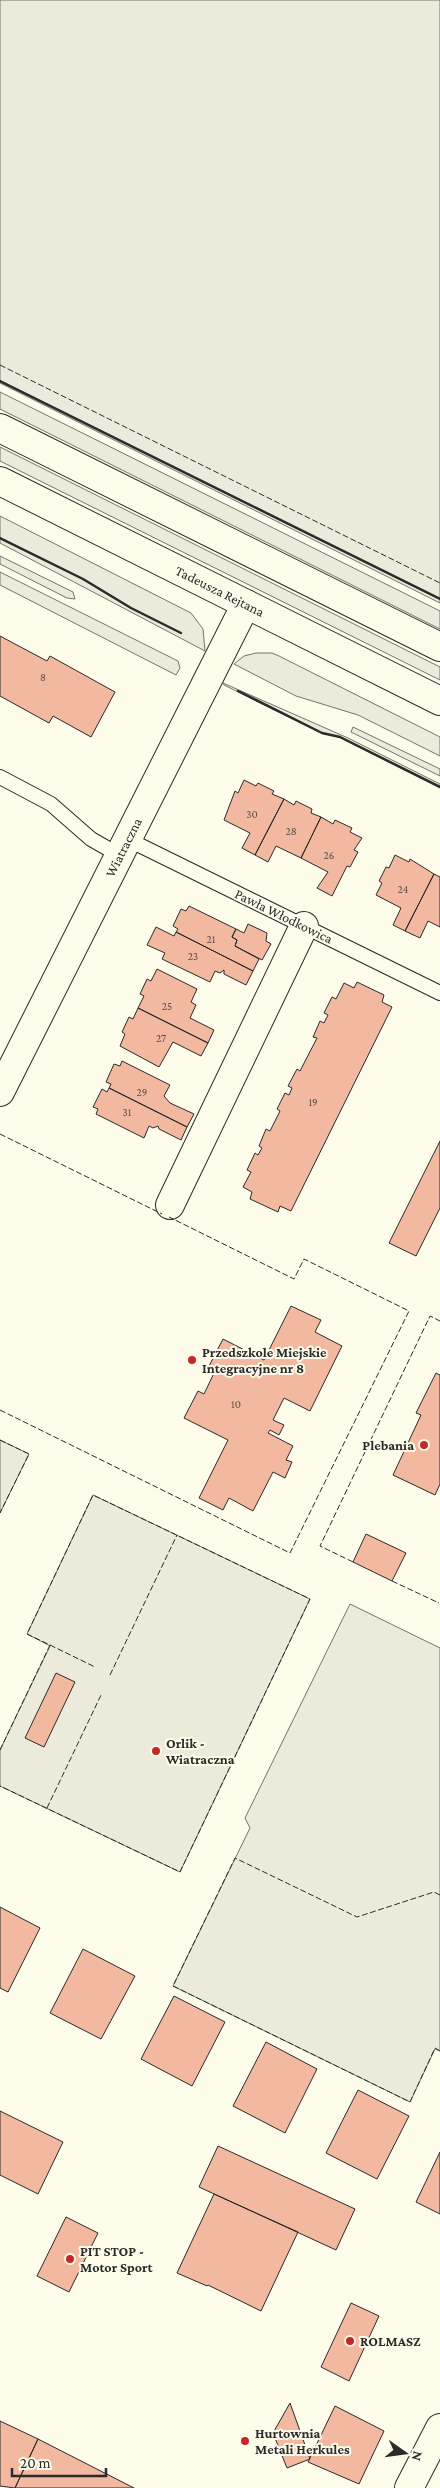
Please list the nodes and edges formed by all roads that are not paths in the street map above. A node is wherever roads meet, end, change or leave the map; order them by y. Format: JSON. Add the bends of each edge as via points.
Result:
{"nodes":[{"id":1,"x":0,"y":428,"type":"edge"},
{"id":2,"x":0,"y":481,"type":"edge"},
{"id":3,"x":246,"y":604,"type":"junction"},
{"id":4,"x":440,"y":647,"type":"edge"},
{"id":5,"x":440,"y":701,"type":"edge"},
{"id":6,"x":0,"y":776,"type":"edge"},
{"id":7,"x":123,"y":847,"type":"junction"},
{"id":8,"x":304,"y":926,"type":"junction"},
{"id":9,"x":440,"y":993,"type":"edge"},
{"id":10,"x":0,"y":1092,"type":"edge"},
{"id":11,"x":170,"y":1205,"type":"dead end"},
{"id":12,"x":440,"y":2428,"type":"edge"},
{"id":13,"x":409,"y":2488,"type":"edge"}],
"edges":[{"from":1,"to":4,"type":"main road"},
{"from":2,"to":3,"type":"main road","name":"Tadeusza Rejtana"},
{"from":3,"to":5,"type":"main road","name":"Tadeusza Rejtana"},
{"from":3,"to":7,"type":"main road","name":"Wiatraczna"},
{"from":6,"to":7,"type":"lane","name":"Pawła Włodkowica","via":[[51,804],[91,839]]},
{"from":7,"to":8,"type":"lane","name":"Pawła Włodkowica"},
{"from":7,"to":10,"type":"main road","name":"Wiatraczna"},
{"from":8,"to":9,"type":"lane","name":"Pawła Włodkowica"},
{"from":8,"to":11,"type":"main road"},
{"from":12,"to":13,"type":"main road"}]}
